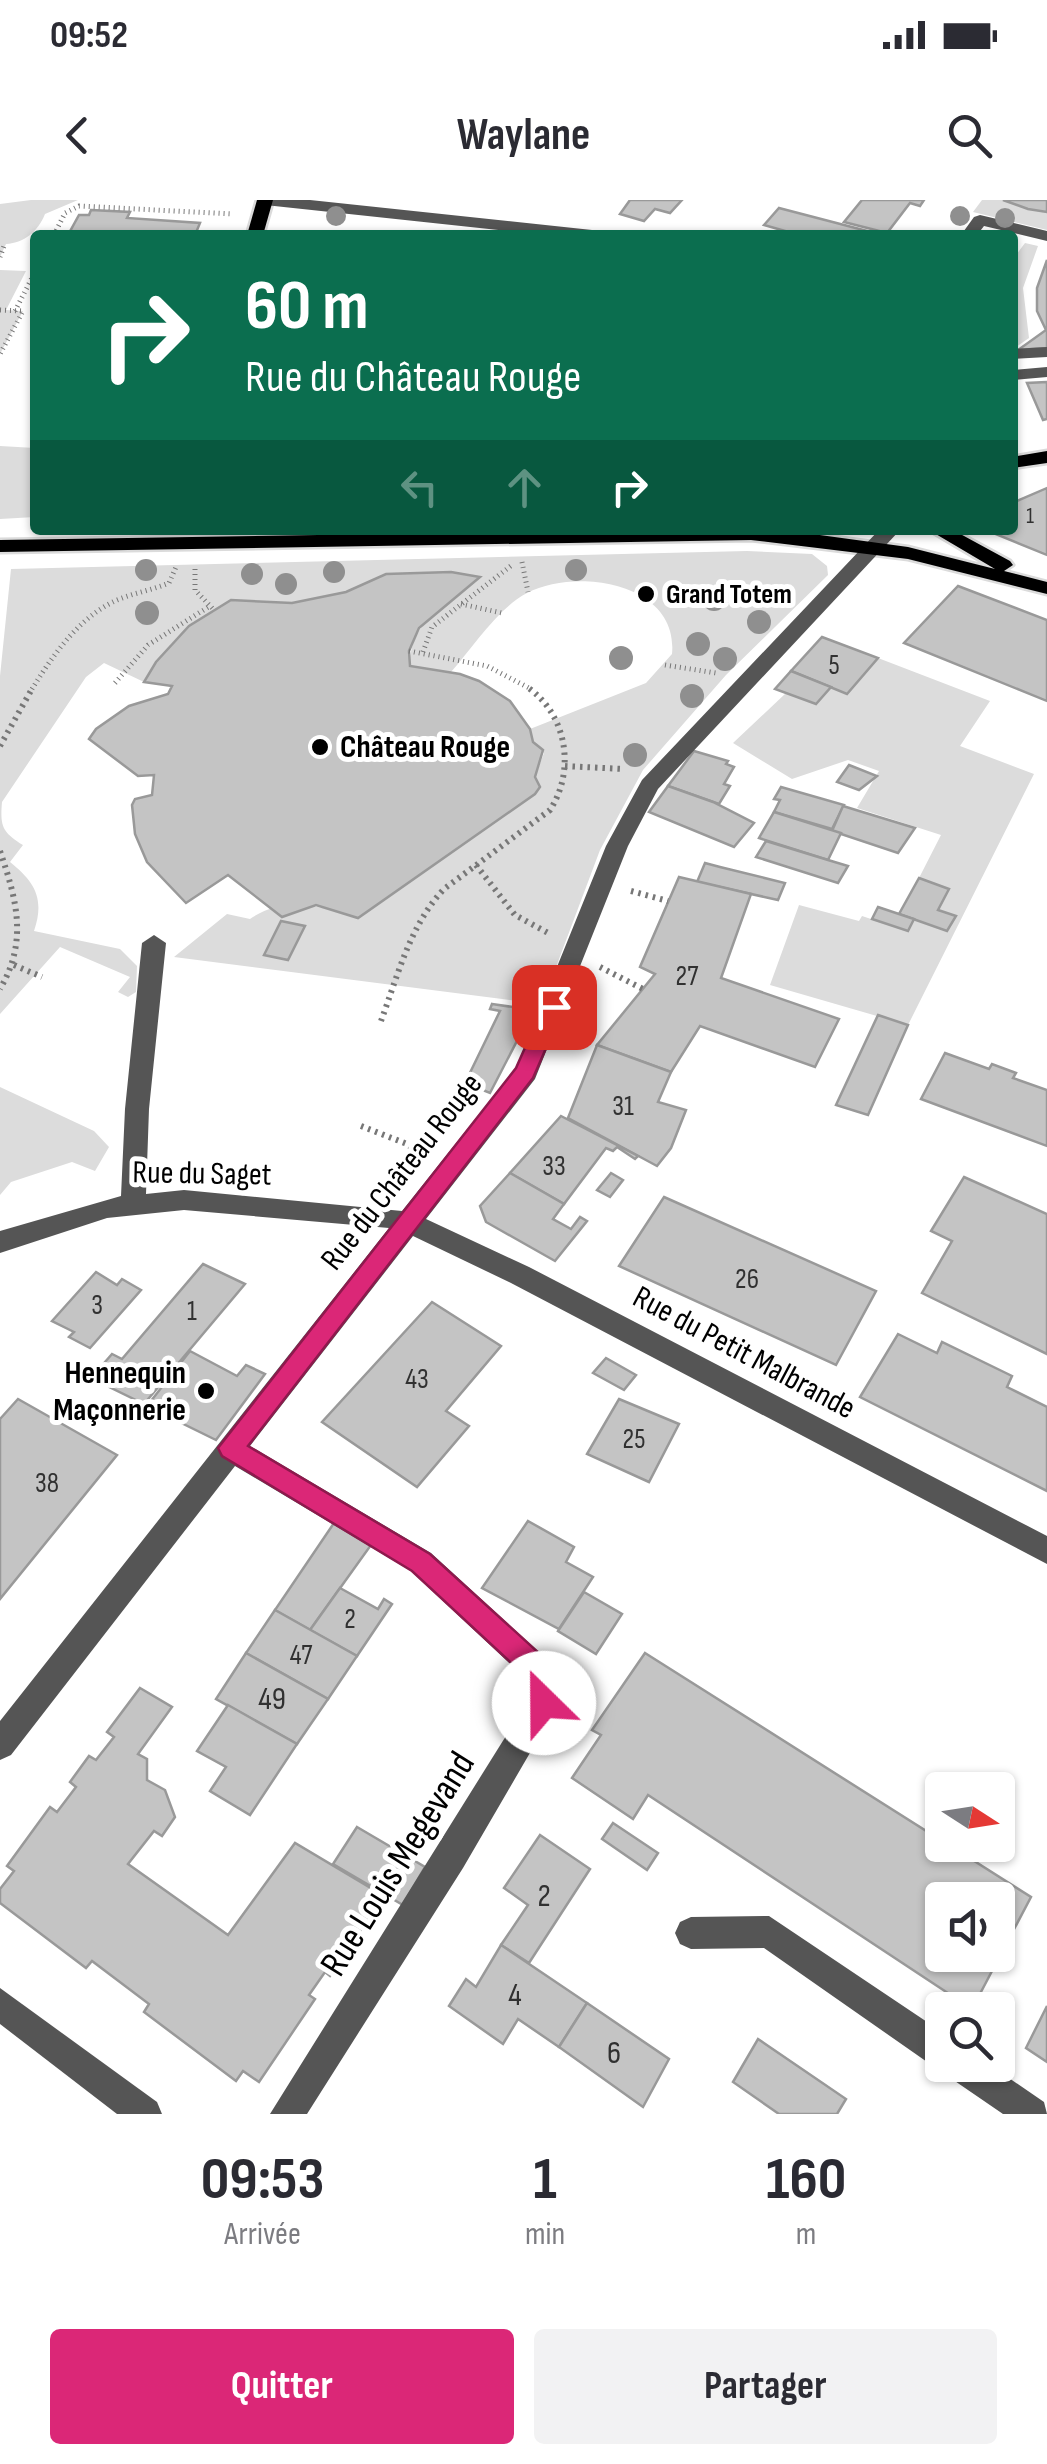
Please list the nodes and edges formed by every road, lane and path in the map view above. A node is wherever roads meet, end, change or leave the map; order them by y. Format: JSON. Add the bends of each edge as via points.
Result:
{"nodes":[{"id":1,"x":265,"y":200,"type":"edge"},
{"id":2,"x":371,"y":212,"type":"junction"},
{"id":3,"x":218,"y":214,"type":"dead end"},
{"id":4,"x":56,"y":230,"type":"edge"},
{"id":5,"x":256,"y":230,"type":"edge"},
{"id":6,"x":362,"y":230,"type":"edge"},
{"id":7,"x":544,"y":230,"type":"edge"},
{"id":8,"x":973,"y":230,"type":"edge"},
{"id":9,"x":1047,"y":236,"type":"edge"},
{"id":10,"x":4,"y":246,"type":"dead end"},
{"id":11,"x":0,"y":257,"type":"edge"},
{"id":12,"x":30,"y":282,"type":"edge"},
{"id":13,"x":0,"y":310,"type":"edge"},
{"id":14,"x":15,"y":311,"type":"junction"},
{"id":15,"x":1047,"y":352,"type":"edge"},
{"id":16,"x":0,"y":354,"type":"edge"},
{"id":17,"x":1018,"y":354,"type":"edge"},
{"id":18,"x":1047,"y":372,"type":"edge"},
{"id":19,"x":1018,"y":374,"type":"edge"},
{"id":20,"x":1047,"y":457,"type":"edge"},
{"id":21,"x":1018,"y":462,"type":"edge"},
{"id":22,"x":88,"y":535,"type":"edge"},
{"id":23,"x":328,"y":535,"type":"edge"},
{"id":24,"x":760,"y":535,"type":"edge"},
{"id":25,"x":885,"y":535,"type":"edge"},
{"id":26,"x":948,"y":535,"type":"edge"},
{"id":27,"x":227,"y":536,"type":"edge"},
{"id":28,"x":177,"y":543,"type":"junction"},
{"id":29,"x":63,"y":545,"type":"junction"},
{"id":30,"x":0,"y":546,"type":"edge"},
{"id":31,"x":874,"y":547,"type":"junction"},
{"id":32,"x":1042,"y":586,"type":"edge"},
{"id":33,"x":194,"y":590,"type":"dead end"},
{"id":34,"x":528,"y":592,"type":"dead end"},
{"id":35,"x":461,"y":604,"type":"junction"},
{"id":36,"x":212,"y":608,"type":"joint"},
{"id":37,"x":502,"y":613,"type":"dead end"},
{"id":38,"x":410,"y":651,"type":"dead end"},
{"id":39,"x":423,"y":652,"type":"junction"},
{"id":40,"x":665,"y":664,"type":"dead end"},
{"id":41,"x":746,"y":678,"type":"junction"},
{"id":42,"x":115,"y":683,"type":"dead end"},
{"id":43,"x":0,"y":746,"type":"edge"},
{"id":44,"x":565,"y":766,"type":"junction"},
{"id":45,"x":660,"y":772,"type":"junction"},
{"id":46,"x":0,"y":851,"type":"edge"},
{"id":47,"x":476,"y":865,"type":"junction"},
{"id":48,"x":154,"y":942,"type":"dead end"},
{"id":49,"x":574,"y":947,"type":"junction"},
{"id":50,"x":14,"y":965,"type":"junction"},
{"id":51,"x":42,"y":977,"type":"dead end"},
{"id":52,"x":0,"y":989,"type":"edge"},
{"id":53,"x":643,"y":989,"type":"dead end"},
{"id":54,"x":381,"y":1021,"type":"dead end"},
{"id":55,"x":361,"y":1126,"type":"dead end"},
{"id":56,"x":444,"y":1174,"type":"junction"},
{"id":57,"x":133,"y":1202,"type":"junction"},
{"id":58,"x":407,"y":1222,"type":"junction"},
{"id":59,"x":0,"y":1242,"type":"edge"},
{"id":60,"x":231,"y":1448,"type":"junction"},
{"id":61,"x":1047,"y":1552,"type":"edge"},
{"id":62,"x":0,"y":1745,"type":"edge"},
{"id":63,"x":691,"y":1932,"type":"dead end"},
{"id":64,"x":2,"y":2011,"type":"edge"},
{"id":65,"x":925,"y":2040,"type":"edge"},
{"id":66,"x":986,"y":2082,"type":"edge"},
{"id":67,"x":144,"y":2114,"type":"edge"},
{"id":68,"x":287,"y":2114,"type":"edge"},
{"id":69,"x":1032,"y":2114,"type":"edge"}],
"edges":[{"from":1,"to":2,"type":"street"},
{"from":1,"to":5,"type":"main road"},
{"from":2,"to":6,"type":"street"},
{"from":2,"to":7,"type":"street"},
{"from":3,"to":4,"type":"path","via":[[79,206],[65,213]]},
{"from":8,"to":9,"type":"street","via":[[980,220]]},
{"from":10,"to":11,"type":"path"},
{"from":12,"to":14,"type":"path"},
{"from":13,"to":14,"type":"path"},
{"from":14,"to":16,"type":"path","via":[[23,311]]},
{"from":15,"to":17,"type":"street"},
{"from":18,"to":19,"type":"street"},
{"from":20,"to":21,"type":"main road"},
{"from":22,"to":29,"type":"main road"},
{"from":23,"to":27,"type":"main road"},
{"from":24,"to":31,"type":"main road"},
{"from":25,"to":31,"type":"street","name":"Rue du Château Rouge"},
{"from":26,"to":32,"type":"main road"},
{"from":27,"to":28,"type":"main road"},
{"from":28,"to":29,"type":"main road"},
{"from":28,"to":43,"type":"path","via":[[172,581],[112,603],[75,632],[44,668]]},
{"from":29,"to":30,"type":"main road"},
{"from":31,"to":32,"type":"main road"},
{"from":31,"to":41,"type":"street","name":"Rue du Château Rouge"},
{"from":33,"to":36,"type":"path"},
{"from":34,"to":35,"type":"path","via":[[522,562]]},
{"from":35,"to":37,"type":"path"},
{"from":35,"to":39,"type":"path","via":[[432,626]]},
{"from":36,"to":42,"type":"path","via":[[148,645]]},
{"from":38,"to":39,"type":"path"},
{"from":39,"to":44,"type":"path","via":[[482,664],[532,690],[556,718]]},
{"from":40,"to":41,"type":"path"},
{"from":41,"to":45,"type":"street","name":"Rue du Château Rouge"},
{"from":44,"to":45,"type":"path"},
{"from":44,"to":47,"type":"path","via":[[550,810]]},
{"from":45,"to":49,"type":"street","name":"Rue du Château Rouge","via":[[616,846]]},
{"from":46,"to":50,"type":"path","via":[[22,926]]},
{"from":47,"to":49,"type":"path","via":[[522,921]]},
{"from":47,"to":54,"type":"path","via":[[444,889],[420,920]]},
{"from":48,"to":57,"type":"street"},
{"from":49,"to":53,"type":"path"},
{"from":49,"to":56,"type":"street","name":"Rue du Château Rouge","via":[[526,1072]]},
{"from":50,"to":51,"type":"path"},
{"from":50,"to":52,"type":"path"},
{"from":55,"to":56,"type":"path","via":[[407,1144]]},
{"from":56,"to":58,"type":"street","name":"Rue du Château Rouge"},
{"from":57,"to":58,"type":"street","name":"Rue du Saget","via":[[184,1200]]},
{"from":57,"to":59,"type":"street","name":"Rue du Saget"},
{"from":58,"to":60,"type":"street","name":"Rue du Château Rouge"},
{"from":58,"to":61,"type":"street","name":"Rue du Petit Malbrande","via":[[520,1274]]},
{"from":60,"to":62,"type":"street","name":"Rue du Château Rouge"},
{"from":60,"to":68,"type":"street","name":"Rue Louis Megevand","via":[[421,1562],[546,1685],[544,1703],[452,1857]]},
{"from":63,"to":65,"type":"street","via":[[769,1932]]},
{"from":64,"to":67,"type":"street"},
{"from":66,"to":69,"type":"street"}]}
